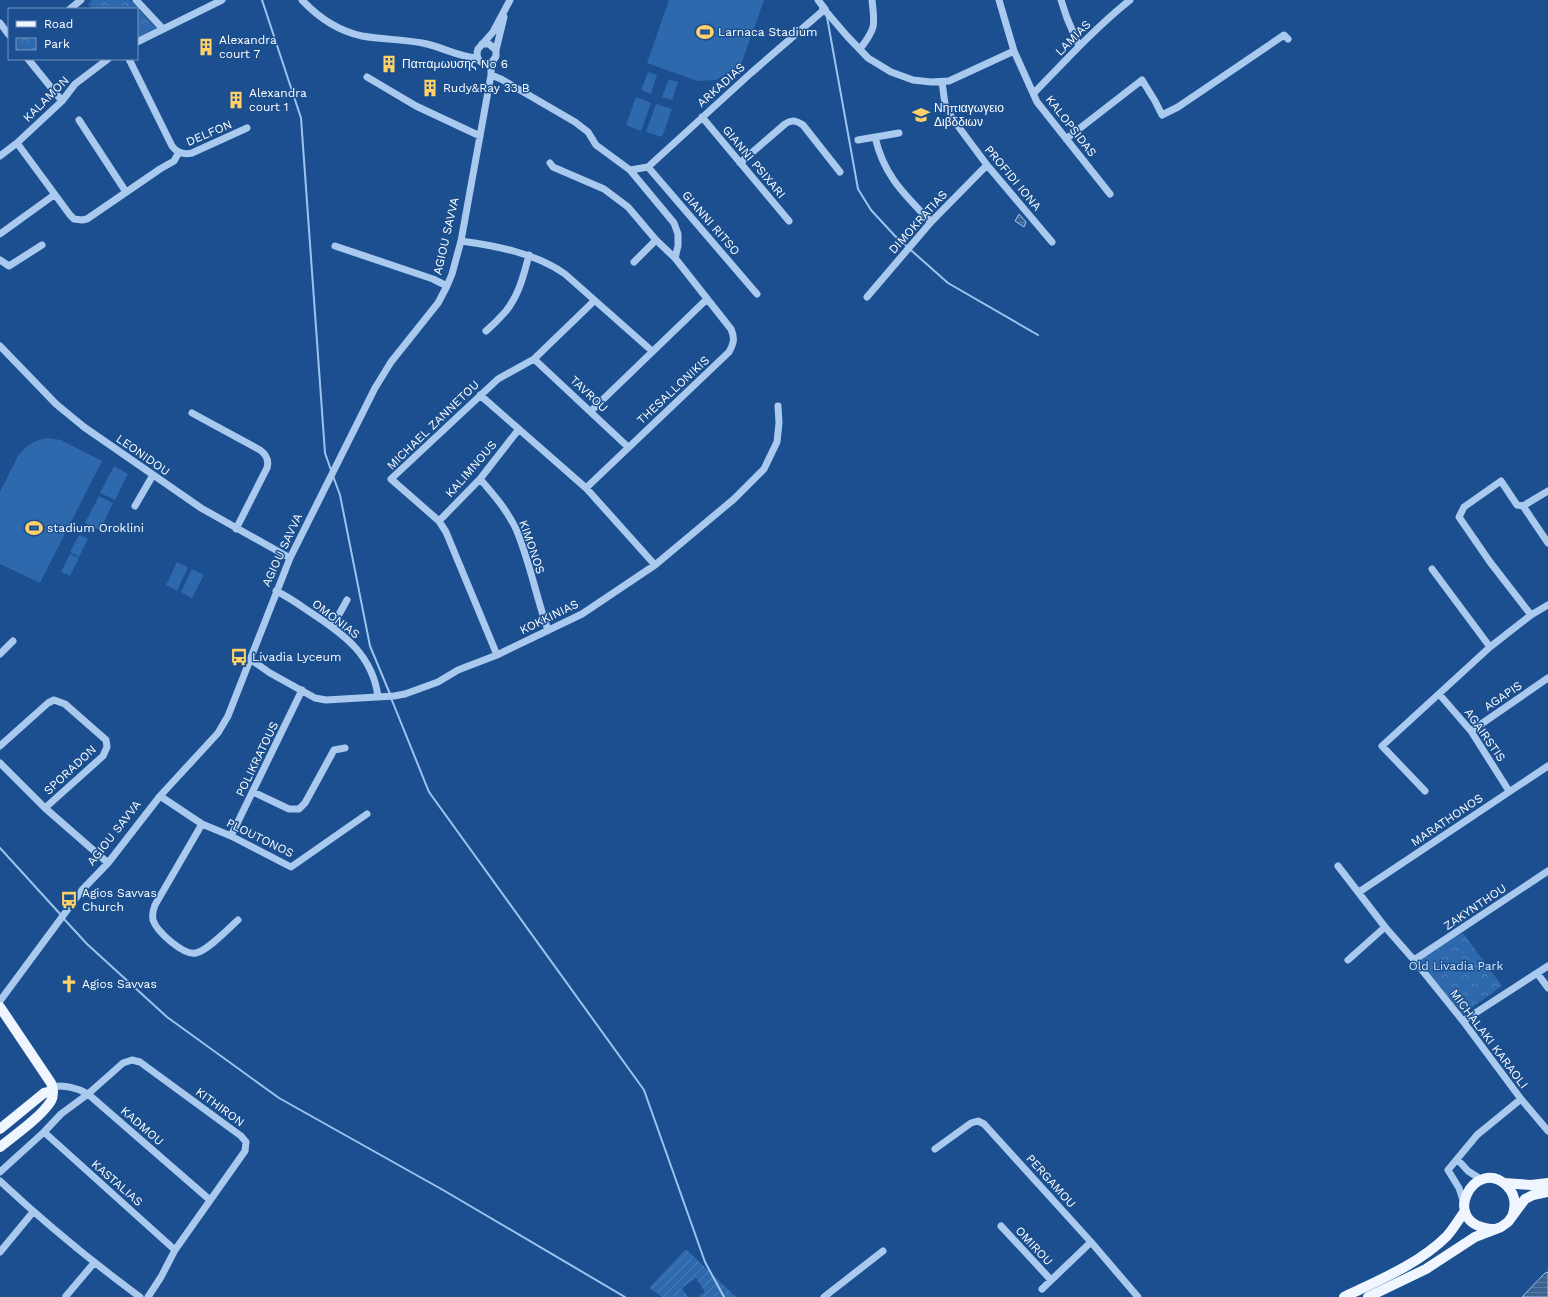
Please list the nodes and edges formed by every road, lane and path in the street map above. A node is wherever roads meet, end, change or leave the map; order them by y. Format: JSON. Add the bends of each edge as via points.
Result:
{"nodes":[{"id":1,"x":81,"y":0,"type":"edge"},
{"id":2,"x":136,"y":0,"type":"edge"},
{"id":3,"x":222,"y":0,"type":"edge"},
{"id":4,"x":302,"y":0,"type":"edge"},
{"id":5,"x":510,"y":0,"type":"edge"},
{"id":6,"x":818,"y":0,"type":"edge"},
{"id":7,"x":872,"y":0,"type":"edge"},
{"id":8,"x":999,"y":0,"type":"edge"},
{"id":9,"x":1061,"y":0,"type":"edge"},
{"id":10,"x":1130,"y":0,"type":"edge"},
{"id":11,"x":71,"y":8,"type":"edge"},
{"id":12,"x":824,"y":8,"type":"junction"},
{"id":13,"x":505,"y":11,"type":"junction"},
{"id":14,"x":0,"y":23,"type":"edge"},
{"id":15,"x":163,"y":29,"type":"junction"},
{"id":16,"x":8,"y":34,"type":"edge"},
{"id":17,"x":1288,"y":39,"type":"dead end"},
{"id":18,"x":138,"y":42,"type":"edge"},
{"id":19,"x":482,"y":44,"type":"junction"},
{"id":20,"x":1079,"y":46,"type":"junction"},
{"id":21,"x":860,"y":49,"type":"junction"},
{"id":22,"x":496,"y":50,"type":"junction"},
{"id":23,"x":1014,"y":51,"type":"junction"},
{"id":24,"x":477,"y":58,"type":"junction"},
{"id":25,"x":29,"y":60,"type":"edge"},
{"id":26,"x":107,"y":60,"type":"edge"},
{"id":27,"x":129,"y":60,"type":"edge"},
{"id":28,"x":491,"y":63,"type":"junction"},
{"id":29,"x":491,"y":75,"type":"junction"},
{"id":30,"x":367,"y":76,"type":"dead end"},
{"id":31,"x":942,"y":82,"type":"junction"},
{"id":32,"x":1034,"y":93,"type":"junction"},
{"id":33,"x":62,"y":101,"type":"junction"},
{"id":34,"x":702,"y":117,"type":"junction"},
{"id":35,"x":78,"y":120,"type":"dead end"},
{"id":36,"x":248,"y":128,"type":"dead end"},
{"id":37,"x":899,"y":133,"type":"dead end"},
{"id":38,"x":480,"y":136,"type":"junction"},
{"id":39,"x":875,"y":137,"type":"junction"},
{"id":40,"x":1066,"y":139,"type":"junction"},
{"id":41,"x":858,"y":140,"type":"dead end"},
{"id":42,"x":17,"y":143,"type":"junction"},
{"id":43,"x":179,"y":152,"type":"junction"},
{"id":44,"x":0,"y":156,"type":"edge"},
{"id":45,"x":740,"y":162,"type":"junction"},
{"id":46,"x":550,"y":163,"type":"dead end"},
{"id":47,"x":987,"y":165,"type":"junction"},
{"id":48,"x":648,"y":167,"type":"junction"},
{"id":49,"x":630,"y":170,"type":"junction"},
{"id":50,"x":840,"y":172,"type":"dead end"},
{"id":51,"x":126,"y":192,"type":"junction"},
{"id":52,"x":1110,"y":194,"type":"dead end"},
{"id":53,"x":54,"y":195,"type":"junction"},
{"id":54,"x":788,"y":221,"type":"dead end"},
{"id":55,"x":931,"y":222,"type":"junction"},
{"id":56,"x":0,"y":234,"type":"edge"},
{"id":57,"x":656,"y":240,"type":"junction"},
{"id":58,"x":461,"y":241,"type":"junction"},
{"id":59,"x":1052,"y":242,"type":"dead end"},
{"id":60,"x":42,"y":245,"type":"dead end"},
{"id":61,"x":335,"y":246,"type":"dead end"},
{"id":62,"x":529,"y":255,"type":"junction"},
{"id":63,"x":675,"y":258,"type":"junction"},
{"id":64,"x":0,"y":260,"type":"edge"},
{"id":65,"x":634,"y":262,"type":"dead end"},
{"id":66,"x":447,"y":286,"type":"junction"},
{"id":67,"x":758,"y":294,"type":"dead end"},
{"id":68,"x":867,"y":297,"type":"dead end"},
{"id":69,"x":707,"y":299,"type":"junction"},
{"id":70,"x":594,"y":301,"type":"junction"},
{"id":71,"x":486,"y":331,"type":"dead end"},
{"id":72,"x":0,"y":346,"type":"edge"},
{"id":73,"x":652,"y":351,"type":"junction"},
{"id":74,"x":534,"y":359,"type":"junction"},
{"id":75,"x":480,"y":395,"type":"junction"},
{"id":76,"x":778,"y":406,"type":"dead end"},
{"id":77,"x":592,"y":411,"type":"junction"},
{"id":78,"x":192,"y":413,"type":"dead end"},
{"id":79,"x":519,"y":429,"type":"junction"},
{"id":80,"x":628,"y":447,"type":"junction"},
{"id":81,"x":153,"y":475,"type":"junction"},
{"id":82,"x":480,"y":479,"type":"junction"},
{"id":83,"x":586,"y":488,"type":"junction"},
{"id":84,"x":1548,"y":491,"type":"edge"},
{"id":85,"x":135,"y":506,"type":"dead end"},
{"id":86,"x":1523,"y":506,"type":"junction"},
{"id":87,"x":439,"y":521,"type":"junction"},
{"id":88,"x":236,"y":529,"type":"junction"},
{"id":89,"x":1548,"y":543,"type":"edge"},
{"id":90,"x":290,"y":558,"type":"junction"},
{"id":91,"x":655,"y":565,"type":"junction"},
{"id":92,"x":1432,"y":569,"type":"dead end"},
{"id":93,"x":276,"y":591,"type":"junction"},
{"id":94,"x":347,"y":600,"type":"dead end"},
{"id":95,"x":1548,"y":605,"type":"edge"},
{"id":96,"x":1531,"y":615,"type":"junction"},
{"id":97,"x":332,"y":627,"type":"junction"},
{"id":98,"x":548,"y":630,"type":"junction"},
{"id":99,"x":13,"y":641,"type":"dead end"},
{"id":100,"x":1490,"y":647,"type":"junction"},
{"id":101,"x":0,"y":654,"type":"edge"},
{"id":102,"x":497,"y":655,"type":"junction"},
{"id":103,"x":250,"y":659,"type":"junction"},
{"id":104,"x":1548,"y":678,"type":"edge"},
{"id":105,"x":302,"y":690,"type":"junction"},
{"id":106,"x":1439,"y":694,"type":"junction"},
{"id":107,"x":380,"y":697,"type":"junction"},
{"id":108,"x":1471,"y":731,"type":"junction"},
{"id":109,"x":0,"y":746,"type":"edge"},
{"id":110,"x":344,"y":748,"type":"dead end"},
{"id":111,"x":0,"y":763,"type":"edge"},
{"id":112,"x":1548,"y":766,"type":"edge"},
{"id":113,"x":1510,"y":791,"type":"junction"},
{"id":114,"x":253,"y":792,"type":"junction"},
{"id":115,"x":1425,"y":792,"type":"dead end"},
{"id":116,"x":160,"y":796,"type":"junction"},
{"id":117,"x":44,"y":808,"type":"junction"},
{"id":118,"x":367,"y":814,"type":"dead end"},
{"id":119,"x":202,"y":824,"type":"junction"},
{"id":120,"x":231,"y":836,"type":"junction"},
{"id":121,"x":108,"y":863,"type":"junction"},
{"id":122,"x":1338,"y":866,"type":"dead end"},
{"id":123,"x":1548,"y":872,"type":"edge"},
{"id":124,"x":1359,"y":892,"type":"junction"},
{"id":125,"x":238,"y":920,"type":"dead end"},
{"id":126,"x":1385,"y":927,"type":"junction"},
{"id":127,"x":1348,"y":960,"type":"dead end"},
{"id":128,"x":1414,"y":960,"type":"junction"},
{"id":129,"x":1548,"y":966,"type":"edge"},
{"id":130,"x":1537,"y":973,"type":"junction"},
{"id":131,"x":1548,"y":988,"type":"edge"},
{"id":132,"x":0,"y":1001,"type":"edge"},
{"id":133,"x":0,"y":1007,"type":"edge"},
{"id":134,"x":1462,"y":1021,"type":"junction"},
{"id":135,"x":53,"y":1089,"type":"junction"},
{"id":136,"x":88,"y":1094,"type":"junction"},
{"id":137,"x":1521,"y":1099,"type":"junction"},
{"id":138,"x":0,"y":1129,"type":"edge"},
{"id":139,"x":1548,"y":1131,"type":"edge"},
{"id":140,"x":44,"y":1132,"type":"junction"},
{"id":141,"x":0,"y":1147,"type":"edge"},
{"id":142,"x":935,"y":1149,"type":"dead end"},
{"id":143,"x":1457,"y":1159,"type":"junction"},
{"id":144,"x":0,"y":1172,"type":"edge"},
{"id":145,"x":1482,"y":1180,"type":"junction"},
{"id":146,"x":0,"y":1182,"type":"edge"},
{"id":147,"x":1504,"y":1183,"type":"junction"},
{"id":148,"x":1548,"y":1183,"type":"edge"},
{"id":149,"x":1548,"y":1192,"type":"edge"},
{"id":150,"x":210,"y":1200,"type":"junction"},
{"id":151,"x":1464,"y":1207,"type":"junction"},
{"id":152,"x":33,"y":1212,"type":"junction"},
{"id":153,"x":1513,"y":1215,"type":"junction"},
{"id":154,"x":1001,"y":1226,"type":"dead end"},
{"id":155,"x":1493,"y":1230,"type":"junction"},
{"id":156,"x":1091,"y":1242,"type":"junction"},
{"id":157,"x":176,"y":1250,"type":"junction"},
{"id":158,"x":883,"y":1251,"type":"dead end"},
{"id":159,"x":0,"y":1252,"type":"edge"},
{"id":160,"x":94,"y":1263,"type":"junction"},
{"id":161,"x":1051,"y":1280,"type":"junction"},
{"id":162,"x":1042,"y":1288,"type":"dead end"},
{"id":163,"x":66,"y":1296,"type":"dead end"},
{"id":164,"x":140,"y":1297,"type":"edge"},
{"id":165,"x":148,"y":1297,"type":"edge"},
{"id":166,"x":824,"y":1297,"type":"edge"},
{"id":167,"x":1138,"y":1297,"type":"edge"},
{"id":168,"x":1344,"y":1297,"type":"edge"},
{"id":169,"x":1368,"y":1297,"type":"edge"}],
"edges":[{"from":1,"to":11,"type":"street"},
{"from":2,"to":15,"type":"street"},
{"from":3,"to":15,"type":"street"},
{"from":4,"to":24,"type":"street","via":[[321,18],[354,34],[427,44]]},
{"from":5,"to":13,"type":"street"},
{"from":6,"to":12,"type":"street"},
{"from":7,"to":21,"type":"street","via":[[874,29]]},
{"from":8,"to":23,"type":"street","name":"KALOPSIDAS"},
{"from":9,"to":20,"type":"street"},
{"from":10,"to":20,"type":"street","name":"LAMIAS"},
{"from":12,"to":21,"type":"street","bridge":true},
{"from":12,"to":34,"type":"street","name":"ARKADIAS"},
{"from":13,"to":19,"type":"street"},
{"from":13,"to":22,"type":"street"},
{"from":14,"to":16,"type":"street"},
{"from":15,"to":18,"type":"street"},
{"from":17,"to":40,"type":"street","via":[[1284,34],[1178,107],[1162,115],[1142,80]]},
{"from":19,"to":22,"type":"street","via":[[489,44]]},
{"from":19,"to":24,"type":"street","via":[[476,52]]},
{"from":20,"to":32,"type":"street","name":"LAMIAS"},
{"from":21,"to":31,"type":"street","via":[[868,58],[898,75],[926,82]]},
{"from":22,"to":28,"type":"street","via":[[496,56]]},
{"from":23,"to":31,"type":"street"},
{"from":23,"to":32,"type":"street","name":"KALOPSIDAS"},
{"from":24,"to":28,"type":"street","via":[[481,63]]},
{"from":25,"to":33,"type":"street"},
{"from":26,"to":33,"type":"street","name":"KALAMON","via":[[75,84]]},
{"from":27,"to":43,"type":"street","via":[[172,146]]},
{"from":28,"to":29,"type":"street","name":"AGIOU SAVVA"},
{"from":29,"to":38,"type":"street","name":"AGIOU SAVVA"},
{"from":29,"to":49,"type":"street","via":[[575,122],[588,132],[596,145]]},
{"from":30,"to":38,"type":"street","via":[[416,106]]},
{"from":31,"to":47,"type":"street","name":"PROFIDI IONA","via":[[948,113]]},
{"from":32,"to":40,"type":"street","name":"KALOPSIDAS","via":[[1037,102]]},
{"from":33,"to":42,"type":"street","name":"KALAMON"},
{"from":34,"to":45,"type":"street","name":"GIANNI PSIXARI"},
{"from":34,"to":48,"type":"street","name":"ARKADIAS"},
{"from":35,"to":51,"type":"street"},
{"from":36,"to":43,"type":"street","name":"DELFON","via":[[192,153]]},
{"from":37,"to":39,"type":"street"},
{"from":38,"to":58,"type":"street","name":"AGIOU SAVVA"},
{"from":39,"to":41,"type":"street"},
{"from":39,"to":55,"type":"street","via":[[881,158],[891,178]]},
{"from":40,"to":52,"type":"street","name":"KALOPSIDAS"},
{"from":42,"to":44,"type":"street","name":"KALAMON"},
{"from":42,"to":53,"type":"street"},
{"from":43,"to":51,"type":"street","via":[[174,161]]},
{"from":45,"to":50,"type":"street","via":[[785,124],[795,121],[803,125]]},
{"from":45,"to":54,"type":"street","name":"GIANNI PSIXARI"},
{"from":46,"to":57,"type":"street","via":[[553,167],[615,196],[628,207]]},
{"from":47,"to":55,"type":"street","name":"DIMOKRATIAS"},
{"from":47,"to":59,"type":"street","name":"PROFIDI IONA"},
{"from":48,"to":49,"type":"street"},
{"from":48,"to":67,"type":"street","name":"GIANNI RITSO"},
{"from":49,"to":63,"type":"street","via":[[674,223],[678,234]]},
{"from":51,"to":53,"type":"street","via":[[82,220],[70,215]]},
{"from":53,"to":56,"type":"street"},
{"from":55,"to":68,"type":"street","name":"DIMOKRATIAS"},
{"from":57,"to":63,"type":"street"},
{"from":57,"to":65,"type":"street"},
{"from":58,"to":62,"type":"street"},
{"from":58,"to":66,"type":"street","name":"AGIOU SAVVA"},
{"from":60,"to":64,"type":"street","via":[[9,266]]},
{"from":61,"to":66,"type":"street"},
{"from":62,"to":70,"type":"street","via":[[551,264]]},
{"from":62,"to":71,"type":"street","via":[[513,299]]},
{"from":63,"to":69,"type":"street"},
{"from":66,"to":90,"type":"street","name":"AGIOU SAVVA","via":[[438,303],[382,374]]},
{"from":69,"to":73,"type":"street"},
{"from":69,"to":80,"type":"street","name":"THESALLONIKIS","via":[[731,329],[734,336],[733,345],[729,352]]},
{"from":70,"to":73,"type":"street"},
{"from":70,"to":74,"type":"street","name":"MICHAEL ZANNETOU"},
{"from":72,"to":81,"type":"street","name":"LEONIDOU","via":[[56,404],[84,427]]},
{"from":73,"to":77,"type":"street"},
{"from":74,"to":75,"type":"street","name":"MICHAEL ZANNETOU","via":[[498,379]]},
{"from":74,"to":77,"type":"street","name":"TAVROU"},
{"from":75,"to":79,"type":"street"},
{"from":75,"to":87,"type":"street","name":"MICHAEL ZANNETOU","via":[[391,479]]},
{"from":76,"to":91,"type":"street","name":"KOKKINIAS","via":[[777,442],[764,469]]},
{"from":77,"to":80,"type":"street","name":"TAVROU"},
{"from":78,"to":88,"type":"street","via":[[260,450],[267,457],[267,468]]},
{"from":79,"to":82,"type":"street","name":"KALIMNOUS"},
{"from":79,"to":83,"type":"street"},
{"from":80,"to":83,"type":"street","name":"THESALLONIKIS"},
{"from":81,"to":85,"type":"street"},
{"from":81,"to":88,"type":"street","name":"LEONIDOU"},
{"from":82,"to":87,"type":"street","name":"KALIMNOUS"},
{"from":82,"to":98,"type":"street","name":"KIMONOS","via":[[516,529]]},
{"from":83,"to":91,"type":"street"},
{"from":84,"to":86,"type":"street"},
{"from":86,"to":89,"type":"street"},
{"from":86,"to":96,"type":"street","via":[[1517,505],[1501,481],[1464,507],[1459,517]]},
{"from":87,"to":102,"type":"street","name":"MICHAEL ZANNETOU","via":[[449,538]]},
{"from":88,"to":90,"type":"street","name":"LEONIDOU"},
{"from":90,"to":93,"type":"street","name":"AGIOU SAVVA"},
{"from":91,"to":98,"type":"street","name":"KOKKINIAS","via":[[582,614]]},
{"from":92,"to":100,"type":"street"},
{"from":93,"to":97,"type":"street","name":"OMONIAS"},
{"from":93,"to":103,"type":"street","name":"AGIOU SAVVA"},
{"from":94,"to":97,"type":"street"},
{"from":95,"to":96,"type":"street"},
{"from":96,"to":100,"type":"street"},
{"from":97,"to":107,"type":"street","name":"OMONIAS","via":[[359,650],[377,685]]},
{"from":98,"to":102,"type":"street","name":"KOKKINIAS"},
{"from":99,"to":101,"type":"street"},
{"from":100,"to":106,"type":"street"},
{"from":102,"to":107,"type":"street","name":"KOKKINIAS","via":[[458,670],[415,692]]},
{"from":103,"to":105,"type":"street","name":"KOKKINIAS"},
{"from":103,"to":116,"type":"street","name":"AGIOU SAVVA","via":[[228,716],[218,733]]},
{"from":104,"to":108,"type":"street","name":"AGAPIS"},
{"from":105,"to":107,"type":"street","name":"KOKKINIAS","via":[[315,698],[326,700]]},
{"from":105,"to":114,"type":"street","name":"POLIKRATOUS"},
{"from":106,"to":108,"type":"street","name":"AGAIRSTIS"},
{"from":106,"to":115,"type":"street","via":[[1382,746]]},
{"from":108,"to":113,"type":"street","name":"AGAIRSTIS"},
{"from":109,"to":117,"type":"street","name":"SPORADON","via":[[54,700],[65,704],[106,740],[107,747],[103,756]]},
{"from":110,"to":114,"type":"street","via":[[334,750],[305,803],[299,809],[289,809]]},
{"from":111,"to":117,"type":"street"},
{"from":112,"to":113,"type":"street","name":"MARATHONOS"},
{"from":113,"to":124,"type":"street","name":"MARATHONOS"},
{"from":114,"to":120,"type":"street","name":"POLIKRATOUS"},
{"from":116,"to":119,"type":"street","name":"PLOUTONOS"},
{"from":116,"to":121,"type":"street","name":"AGIOU SAVVA"},
{"from":117,"to":121,"type":"street"},
{"from":118,"to":120,"type":"street","name":"PLOUTONOS","via":[[292,867]]},
{"from":119,"to":120,"type":"street","name":"PLOUTONOS"},
{"from":119,"to":125,"type":"street","via":[[155,905],[154,921],[159,930],[179,948],[192,954],[203,950]]},
{"from":121,"to":132,"type":"street","name":"AGIOU SAVVA","via":[[82,890]]},
{"from":122,"to":124,"type":"street","name":"MICHALAKI KARAOLI"},
{"from":123,"to":128,"type":"street","name":"ZAKYNTHOU"},
{"from":124,"to":126,"type":"street","name":"MICHALAKI KARAOLI"},
{"from":126,"to":127,"type":"street"},
{"from":126,"to":128,"type":"street","name":"MICHALAKI KARAOLI"},
{"from":128,"to":134,"type":"street","name":"MICHALAKI KARAOLI"},
{"from":129,"to":130,"type":"street"},
{"from":130,"to":131,"type":"street"},
{"from":130,"to":134,"type":"street"},
{"from":133,"to":135,"type":"main road"},
{"from":134,"to":137,"type":"street","name":"MICHALAKI KARAOLI"},
{"from":135,"to":136,"type":"street","name":"KADMOU","via":[[77,1088]]},
{"from":135,"to":138,"type":"main road","via":[[44,1093]]},
{"from":135,"to":141,"type":"main road","via":[[51,1101]]},
{"from":136,"to":140,"type":"street","via":[[61,1114]]},
{"from":136,"to":150,"type":"street","name":"KADMOU"},
{"from":136,"to":150,"type":"street","name":"KITHIRON","via":[[123,1063],[132,1060],[140,1062],[241,1136],[246,1142],[245,1151]]},
{"from":137,"to":139,"type":"street","name":"MICHALAKI KARAOLI"},
{"from":137,"to":143,"type":"street","via":[[1477,1135]]},
{"from":140,"to":144,"type":"street"},
{"from":140,"to":157,"type":"street","name":"KASTALIAS"},
{"from":142,"to":156,"type":"street","name":"PERGAMOU","via":[[971,1123],[982,1123]]},
{"from":143,"to":145,"type":"street","via":[[1468,1171]]},
{"from":143,"to":151,"type":"street","via":[[1448,1170],[1459,1188]]},
{"from":145,"to":147,"type":"main road","via":[[1490,1178]]},
{"from":145,"to":151,"type":"main road","via":[[1470,1188]]},
{"from":146,"to":152,"type":"street"},
{"from":147,"to":148,"type":"main road"},
{"from":147,"to":153,"type":"main road","via":[[1514,1198]]},
{"from":149,"to":153,"type":"main road","via":[[1525,1199]]},
{"from":150,"to":157,"type":"street","name":"KITHIRON"},
{"from":151,"to":155,"type":"main road","via":[[1469,1219],[1476,1225]]},
{"from":151,"to":168,"type":"main road","via":[[1447,1236],[1426,1253],[1396,1272]]},
{"from":152,"to":159,"type":"street"},
{"from":152,"to":160,"type":"street"},
{"from":153,"to":155,"type":"main road","via":[[1508,1222]]},
{"from":154,"to":161,"type":"street","name":"OMIROU"},
{"from":155,"to":169,"type":"main road","via":[[1475,1237],[1422,1271]]},
{"from":156,"to":161,"type":"street","name":"OMIROU"},
{"from":156,"to":167,"type":"street","name":"PERGAMOU"},
{"from":157,"to":165,"type":"street","name":"KITHIRON"},
{"from":158,"to":166,"type":"street"},
{"from":160,"to":163,"type":"street"},
{"from":160,"to":164,"type":"street"},
{"from":161,"to":162,"type":"street","name":"OMIROU"}]}
